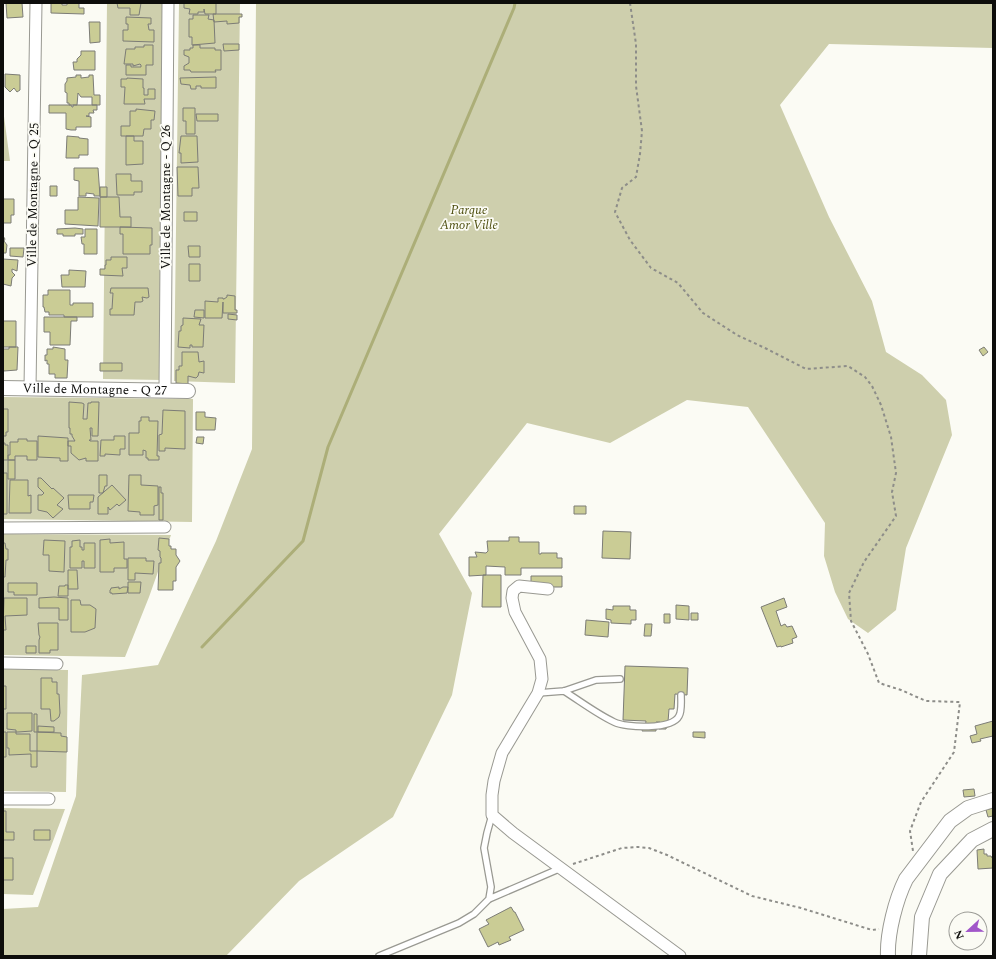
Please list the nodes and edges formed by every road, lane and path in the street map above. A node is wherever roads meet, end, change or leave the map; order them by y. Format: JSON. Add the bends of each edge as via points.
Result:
{"nodes":[{"id":1,"x":36,"y":3,"type":"edge"},
{"id":2,"x":168,"y":3,"type":"edge"},
{"id":3,"x":630,"y":3,"type":"edge"},
{"id":4,"x":3,"y":388,"type":"edge"},
{"id":5,"x":30,"y":388,"type":"junction"},
{"id":6,"x":165,"y":390,"type":"junction"},
{"id":7,"x":188,"y":391,"type":"dead end"},
{"id":8,"x":165,"y":527,"type":"dead end"},
{"id":9,"x":3,"y":528,"type":"edge"},
{"id":10,"x":548,"y":589,"type":"dead end"},
{"id":11,"x":3,"y":663,"type":"edge"},
{"id":12,"x":57,"y":664,"type":"dead end"},
{"id":13,"x":620,"y":678,"type":"dead end"},
{"id":14,"x":564,"y":691,"type":"junction"},
{"id":15,"x":538,"y":693,"type":"junction"},
{"id":16,"x":681,"y":695,"type":"dead end"},
{"id":17,"x":50,"y":799,"type":"dead end"},
{"id":18,"x":3,"y":800,"type":"edge"},
{"id":19,"x":993,"y":800,"type":"edge"},
{"id":20,"x":492,"y":816,"type":"junction"},
{"id":21,"x":993,"y":829,"type":"edge"},
{"id":22,"x":915,"y":866,"type":"junction"},
{"id":23,"x":562,"y":868,"type":"junction"},
{"id":24,"x":489,"y":900,"type":"junction"},
{"id":25,"x":890,"y":930,"type":"junction"},
{"id":26,"x":379,"y":956,"type":"edge"},
{"id":27,"x":680,"y":956,"type":"edge"},
{"id":28,"x":888,"y":956,"type":"edge"},
{"id":29,"x":919,"y":956,"type":"edge"}],
"edges":[{"from":1,"to":5,"type":"street","name":"Ville de Montagne - Q 25"},
{"from":2,"to":6,"type":"street","name":"Ville de Montagne - Q 26"},
{"from":3,"to":22,"type":"path","via":[[636,44],[636,86],[642,131],[636,177],[622,188],[615,212],[630,240],[651,268],[678,283],[703,313],[737,335],[806,370],[848,366],[865,377],[881,405],[891,437],[896,473],[892,492],[896,516],[864,562],[849,593],[851,621],[879,683],[926,701],[960,702],[954,752],[921,802],[910,831]]},
{"from":4,"to":5,"type":"street","name":"Ville de Montagne - Q 27"},
{"from":5,"to":6,"type":"street","name":"Ville de Montagne - Q 27"},
{"from":6,"to":7,"type":"street","name":"Ville de Montagne - Q 27"},
{"from":8,"to":9,"type":"street"},
{"from":10,"to":15,"type":"street","via":[[519,586],[513,590],[512,598],[515,612],[540,659],[542,679]]},
{"from":11,"to":12,"type":"street"},
{"from":13,"to":14,"type":"lane","via":[[596,680]]},
{"from":14,"to":15,"type":"lane"},
{"from":14,"to":16,"type":"lane","via":[[616,723],[634,726],[659,726],[676,721],[680,715]]},
{"from":15,"to":20,"type":"street","via":[[502,753],[494,781]]},
{"from":17,"to":18,"type":"street"},
{"from":19,"to":22,"type":"street","via":[[968,808],[950,821]]},
{"from":20,"to":23,"type":"street"},
{"from":20,"to":24,"type":"lane","via":[[484,848],[491,887]]},
{"from":21,"to":29,"type":"street","via":[[972,840],[940,874],[922,917]]},
{"from":22,"to":25,"type":"street","via":[[902,889]]},
{"from":23,"to":24,"type":"lane"},
{"from":23,"to":25,"type":"path","via":[[622,848],[649,848],[752,896],[872,930]]},
{"from":23,"to":27,"type":"street"},
{"from":24,"to":26,"type":"lane","via":[[459,923]]},
{"from":25,"to":28,"type":"street"}]}
